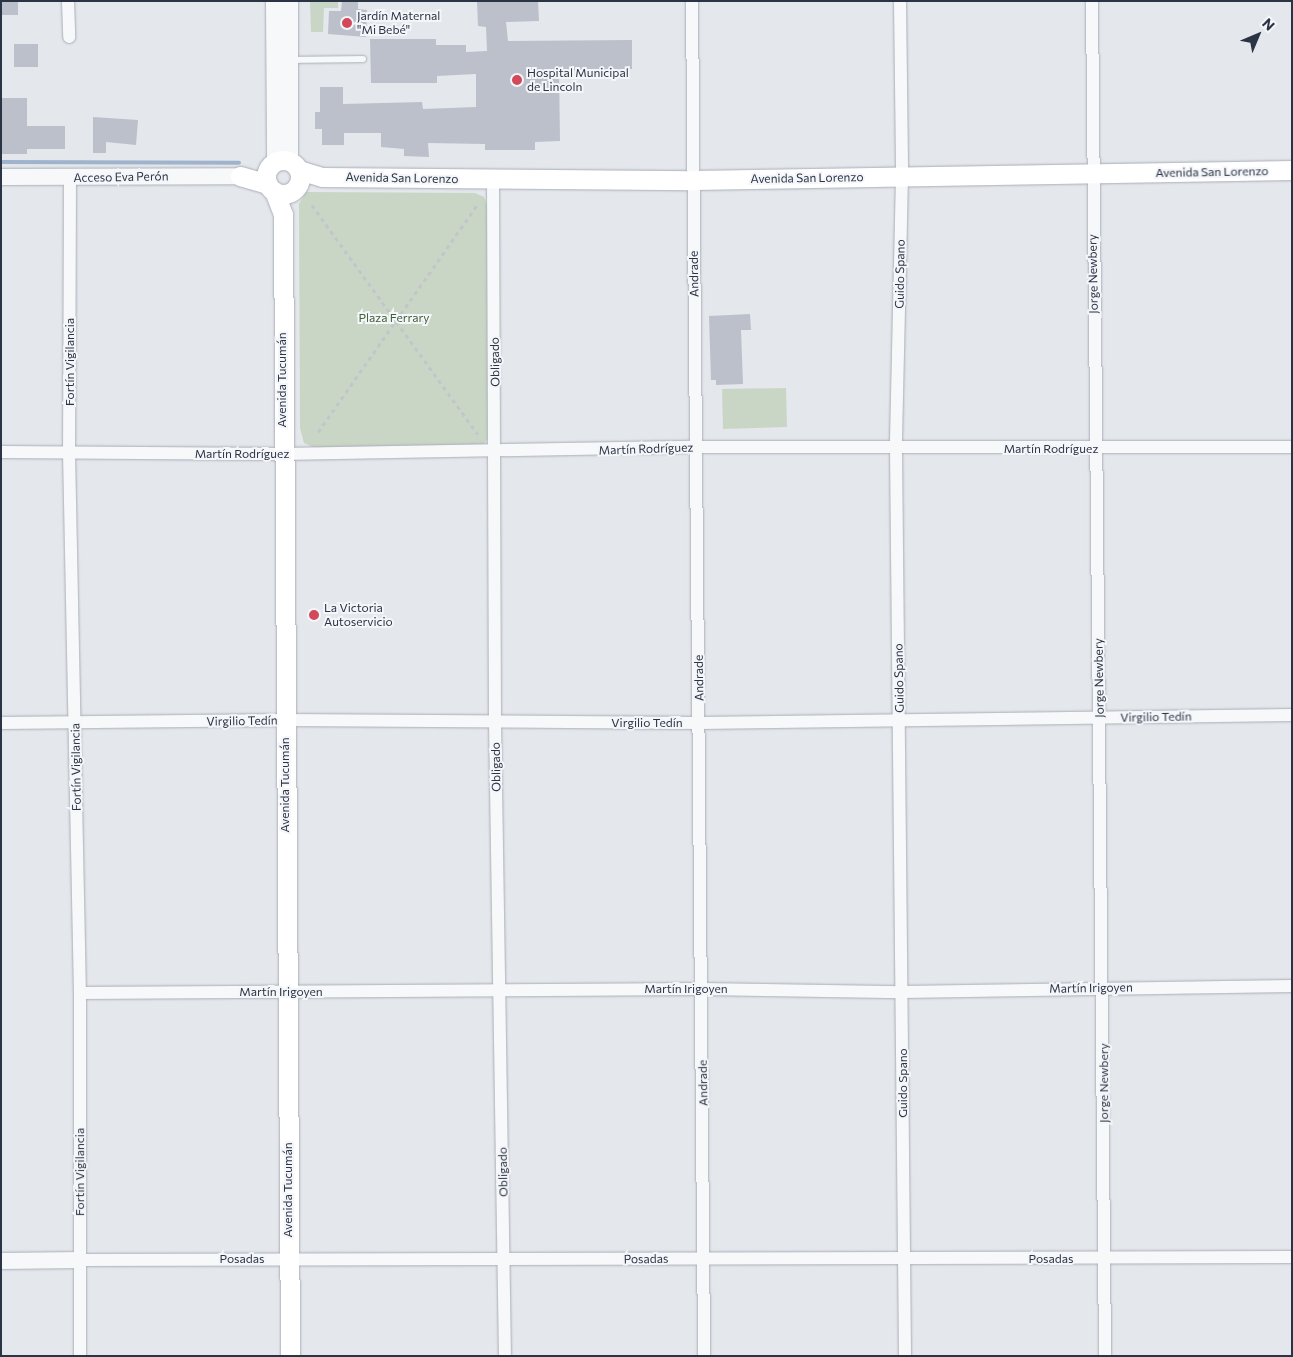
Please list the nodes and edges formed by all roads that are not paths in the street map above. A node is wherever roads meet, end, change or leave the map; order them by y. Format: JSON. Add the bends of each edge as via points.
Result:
{"nodes":[{"id":1,"x":68,"y":1,"type":"edge"},
{"id":2,"x":274,"y":1,"type":"edge"},
{"id":3,"x":290,"y":1,"type":"edge"},
{"id":4,"x":692,"y":1,"type":"edge"},
{"id":5,"x":900,"y":1,"type":"edge"},
{"id":6,"x":1092,"y":1,"type":"edge"},
{"id":7,"x":69,"y":37,"type":"dead end"},
{"id":8,"x":362,"y":59,"type":"dead end"},
{"id":9,"x":290,"y":60,"type":"junction"},
{"id":10,"x":1292,"y":170,"type":"edge"},
{"id":11,"x":1092,"y":174,"type":"junction"},
{"id":12,"x":240,"y":176,"type":"joint"},
{"id":13,"x":902,"y":176,"type":"junction"},
{"id":14,"x":1,"y":177,"type":"edge"},
{"id":15,"x":283,"y":177,"type":"junction"},
{"id":16,"x":70,"y":178,"type":"junction"},
{"id":17,"x":493,"y":179,"type":"junction"},
{"id":18,"x":693,"y":180,"type":"junction"},
{"id":19,"x":695,"y":447,"type":"junction"},
{"id":20,"x":1292,"y":447,"type":"edge"},
{"id":21,"x":896,"y":449,"type":"junction"},
{"id":22,"x":1095,"y":449,"type":"junction"},
{"id":23,"x":1,"y":452,"type":"edge"},
{"id":24,"x":69,"y":452,"type":"junction"},
{"id":25,"x":496,"y":453,"type":"junction"},
{"id":26,"x":282,"y":454,"type":"junction"},
{"id":27,"x":1292,"y":715,"type":"edge"},
{"id":28,"x":1099,"y":718,"type":"junction"},
{"id":29,"x":899,"y":719,"type":"junction"},
{"id":30,"x":284,"y":720,"type":"junction"},
{"id":31,"x":495,"y":722,"type":"junction"},
{"id":32,"x":1,"y":723,"type":"edge"},
{"id":33,"x":76,"y":723,"type":"junction"},
{"id":34,"x":700,"y":723,"type":"junction"},
{"id":35,"x":1292,"y":986,"type":"edge"},
{"id":36,"x":1104,"y":987,"type":"junction"},
{"id":37,"x":702,"y":989,"type":"junction"},
{"id":38,"x":501,"y":990,"type":"junction"},
{"id":39,"x":287,"y":992,"type":"junction"},
{"id":40,"x":903,"y":992,"type":"junction"},
{"id":41,"x":80,"y":993,"type":"junction"},
{"id":42,"x":1292,"y":1257,"type":"edge"},
{"id":43,"x":704,"y":1258,"type":"junction"},
{"id":44,"x":289,"y":1259,"type":"junction"},
{"id":45,"x":903,"y":1259,"type":"junction"},
{"id":46,"x":1105,"y":1259,"type":"junction"},
{"id":47,"x":80,"y":1260,"type":"junction"},
{"id":48,"x":504,"y":1260,"type":"junction"},
{"id":49,"x":1,"y":1262,"type":"edge"},
{"id":50,"x":80,"y":1356,"type":"edge"},
{"id":51,"x":290,"y":1356,"type":"edge"},
{"id":52,"x":505,"y":1356,"type":"edge"},
{"id":53,"x":704,"y":1356,"type":"edge"},
{"id":54,"x":905,"y":1356,"type":"edge"},
{"id":55,"x":1105,"y":1356,"type":"edge"}],
"edges":[{"from":1,"to":7,"type":"street"},
{"from":2,"to":15,"type":"street"},
{"from":3,"to":9,"type":"street"},
{"from":4,"to":18,"type":"street","name":"Andrade"},
{"from":5,"to":13,"type":"street","name":"Guido Spano"},
{"from":6,"to":11,"type":"street","name":"Jorge Newbery"},
{"from":8,"to":9,"type":"lane"},
{"from":9,"to":15,"type":"street"},
{"from":10,"to":11,"type":"main road","name":"Avenida San Lorenzo"},
{"from":11,"to":13,"type":"main road","name":"Avenida San Lorenzo"},
{"from":11,"to":22,"type":"street","name":"Jorge Newbery"},
{"from":12,"to":15,"type":"main road","name":"Acceso Eva Perón"},
{"from":12,"to":16,"type":"street","name":"Acceso Eva Perón"},
{"from":13,"to":18,"type":"main road","name":"Avenida San Lorenzo"},
{"from":13,"to":21,"type":"street","name":"Guido Spano"},
{"from":14,"to":16,"type":"street","name":"Acceso Eva Perón"},
{"from":15,"to":17,"type":"main road","name":"Avenida San Lorenzo"},
{"from":15,"to":26,"type":"main road","name":"Avenida Tucumán"},
{"from":16,"to":24,"type":"street","name":"Fortín Vigilancia"},
{"from":17,"to":18,"type":"main road","name":"Avenida San Lorenzo"},
{"from":17,"to":25,"type":"street","name":"Obligado"},
{"from":18,"to":19,"type":"street","name":"Andrade"},
{"from":19,"to":21,"type":"street","name":"Martín Rodríguez"},
{"from":19,"to":25,"type":"street","name":"Martín Rodríguez"},
{"from":19,"to":34,"type":"street","name":"Andrade"},
{"from":20,"to":22,"type":"street","name":"Martín Rodríguez"},
{"from":21,"to":22,"type":"street","name":"Martín Rodríguez"},
{"from":21,"to":29,"type":"street","name":"Guido Spano"},
{"from":22,"to":28,"type":"street","name":"Jorge Newbery"},
{"from":23,"to":24,"type":"street","name":"Martín Rodríguez"},
{"from":24,"to":26,"type":"street","name":"Martín Rodríguez"},
{"from":24,"to":33,"type":"street","name":"Fortín Vigilancia"},
{"from":25,"to":26,"type":"street","name":"Martín Rodríguez"},
{"from":25,"to":31,"type":"street","name":"Obligado"},
{"from":26,"to":30,"type":"main road","name":"Avenida Tucumán"},
{"from":27,"to":28,"type":"street","name":"Virgilio Tedín"},
{"from":28,"to":29,"type":"street","name":"Virgilio Tedín"},
{"from":28,"to":36,"type":"street","name":"Jorge Newbery"},
{"from":29,"to":34,"type":"street","name":"Virgilio Tedín"},
{"from":29,"to":40,"type":"street","name":"Guido Spano"},
{"from":30,"to":31,"type":"street","name":"Virgilio Tedín"},
{"from":30,"to":33,"type":"street","name":"Virgilio Tedín"},
{"from":30,"to":39,"type":"main road","name":"Avenida Tucumán"},
{"from":31,"to":34,"type":"street","name":"Virgilio Tedín"},
{"from":31,"to":38,"type":"street","name":"Obligado"},
{"from":32,"to":33,"type":"street","name":"Virgilio Tedín"},
{"from":33,"to":41,"type":"street","name":"Fortín Vigilancia"},
{"from":34,"to":37,"type":"street","name":"Andrade"},
{"from":35,"to":36,"type":"street","name":"Martín Irigoyen"},
{"from":36,"to":40,"type":"street","name":"Martín Irigoyen"},
{"from":36,"to":46,"type":"street","name":"Jorge Newbery"},
{"from":37,"to":38,"type":"street","name":"Martín Irigoyen"},
{"from":37,"to":40,"type":"street","name":"Martín Irigoyen"},
{"from":37,"to":43,"type":"street","name":"Andrade"},
{"from":38,"to":39,"type":"street","name":"Martín Irigoyen"},
{"from":38,"to":48,"type":"street","name":"Obligado"},
{"from":39,"to":41,"type":"street","name":"Martín Irigoyen"},
{"from":39,"to":44,"type":"main road","name":"Avenida Tucumán"},
{"from":40,"to":45,"type":"street","name":"Guido Spano"},
{"from":41,"to":47,"type":"street","name":"Fortín Vigilancia"},
{"from":42,"to":46,"type":"street","name":"Posadas"},
{"from":43,"to":45,"type":"street","name":"Posadas"},
{"from":43,"to":48,"type":"street","name":"Posadas"},
{"from":43,"to":53,"type":"street","name":"Andrade"},
{"from":44,"to":47,"type":"street","name":"Posadas"},
{"from":44,"to":48,"type":"street","name":"Posadas"},
{"from":44,"to":51,"type":"main road","name":"Avenida Tucumán"},
{"from":45,"to":46,"type":"street","name":"Posadas"},
{"from":45,"to":54,"type":"street","name":"Guido Spano"},
{"from":46,"to":55,"type":"street","name":"Jorge Newbery"},
{"from":47,"to":49,"type":"street","name":"Posadas"},
{"from":47,"to":50,"type":"street","name":"Fortín Vigilancia"},
{"from":48,"to":52,"type":"street","name":"Obligado"}]}
